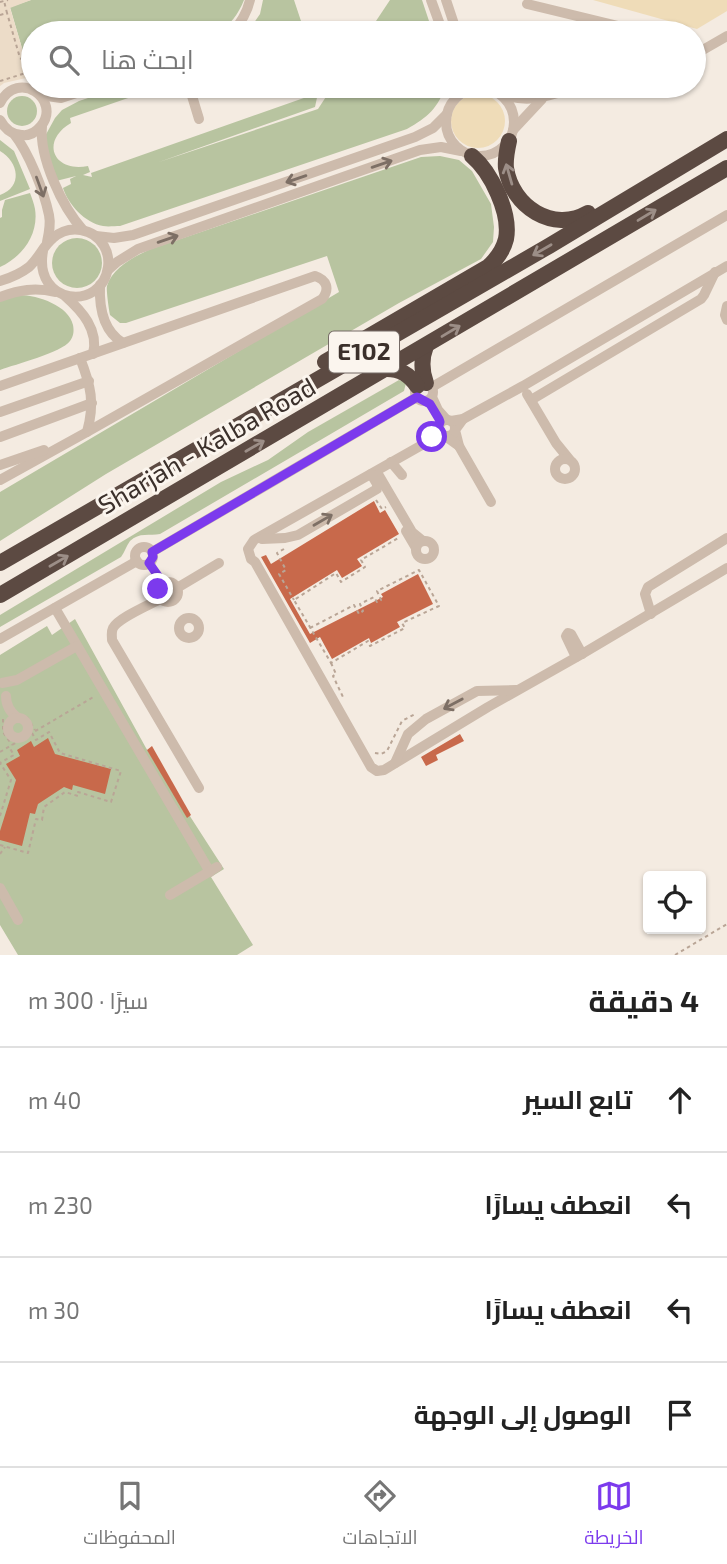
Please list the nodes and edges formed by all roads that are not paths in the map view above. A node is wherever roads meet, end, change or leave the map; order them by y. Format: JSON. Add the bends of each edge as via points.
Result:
{"nodes":[{"id":1,"x":250,"y":0,"type":"edge"},
{"id":2,"x":431,"y":0,"type":"edge"},
{"id":3,"x":446,"y":0,"type":"edge"},
{"id":4,"x":527,"y":4,"type":"dead end"},
{"id":5,"x":241,"y":21,"type":"edge"},
{"id":6,"x":439,"y":21,"type":"edge"},
{"id":7,"x":453,"y":21,"type":"edge"},
{"id":8,"x":597,"y":21,"type":"edge"},
{"id":9,"x":727,"y":36,"type":"edge"},
{"id":10,"x":706,"y":48,"type":"edge"},
{"id":11,"x":21,"y":88,"type":"edge"},
{"id":12,"x":42,"y":98,"type":"edge"},
{"id":13,"x":61,"y":98,"type":"edge"},
{"id":14,"x":193,"y":98,"type":"edge"},
{"id":15,"x":452,"y":98,"type":"edge"},
{"id":16,"x":457,"y":98,"type":"edge"},
{"id":17,"x":503,"y":98,"type":"edge"},
{"id":18,"x":517,"y":98,"type":"edge"},
{"id":19,"x":543,"y":98,"type":"joint"},
{"id":20,"x":0,"y":103,"type":"edge"},
{"id":21,"x":450,"y":109,"type":"junction"},
{"id":22,"x":44,"y":120,"type":"junction"},
{"id":23,"x":199,"y":120,"type":"dead end"},
{"id":24,"x":5,"y":128,"type":"edge"},
{"id":25,"x":727,"y":133,"type":"edge"},
{"id":26,"x":511,"y":135,"type":"junction"},
{"id":27,"x":727,"y":139,"type":"edge"},
{"id":28,"x":466,"y":153,"type":"junction"},
{"id":29,"x":727,"y":168,"type":"edge"},
{"id":30,"x":727,"y":215,"type":"edge"},
{"id":31,"x":83,"y":230,"type":"junction"},
{"id":32,"x":96,"y":236,"type":"junction"},
{"id":33,"x":45,"y":247,"type":"junction"},
{"id":34,"x":727,"y":266,"type":"edge"},
{"id":35,"x":108,"y":270,"type":"junction"},
{"id":36,"x":715,"y":272,"type":"junction"},
{"id":37,"x":0,"y":281,"type":"edge"},
{"id":38,"x":100,"y":285,"type":"junction"},
{"id":39,"x":62,"y":294,"type":"junction"},
{"id":40,"x":0,"y":297,"type":"edge"},
{"id":41,"x":727,"y":306,"type":"edge"},
{"id":42,"x":727,"y":320,"type":"edge"},
{"id":43,"x":123,"y":343,"type":"junction"},
{"id":44,"x":426,"y":346,"type":"junction"},
{"id":45,"x":93,"y":354,"type":"junction"},
{"id":46,"x":80,"y":358,"type":"junction"},
{"id":47,"x":387,"y":369,"type":"junction"},
{"id":48,"x":89,"y":381,"type":"junction"},
{"id":49,"x":0,"y":386,"type":"edge"},
{"id":50,"x":523,"y":386,"type":"junction"},
{"id":51,"x":425,"y":392,"type":"junction"},
{"id":52,"x":531,"y":400,"type":"junction"},
{"id":53,"x":278,"y":402,"type":"junction"},
{"id":54,"x":92,"y":403,"type":"junction"},
{"id":55,"x":0,"y":412,"type":"edge"},
{"id":56,"x":444,"y":422,"type":"junction"},
{"id":57,"x":88,"y":432,"type":"junction"},
{"id":58,"x":0,"y":437,"type":"edge"},
{"id":59,"x":72,"y":441,"type":"junction"},
{"id":60,"x":556,"y":443,"type":"junction"},
{"id":61,"x":569,"y":459,"type":"junction"},
{"id":62,"x":391,"y":462,"type":"junction"},
{"id":63,"x":557,"y":463,"type":"junction"},
{"id":64,"x":0,"y":465,"type":"edge"},
{"id":65,"x":374,"y":472,"type":"junction"},
{"id":66,"x":402,"y":475,"type":"dead end"},
{"id":67,"x":0,"y":480,"type":"edge"},
{"id":68,"x":375,"y":492,"type":"junction"},
{"id":69,"x":122,"y":493,"type":"junction"},
{"id":70,"x":491,"y":502,"type":"dead end"},
{"id":71,"x":727,"y":538,"type":"edge"},
{"id":72,"x":259,"y":539,"type":"junction"},
{"id":73,"x":0,"y":552,"type":"edge"},
{"id":74,"x":151,"y":558,"type":"junction"},
{"id":75,"x":0,"y":564,"type":"edge"},
{"id":76,"x":219,"y":564,"type":"dead end"},
{"id":77,"x":727,"y":568,"type":"edge"},
{"id":78,"x":24,"y":582,"type":"junction"},
{"id":79,"x":163,"y":583,"type":"junction"},
{"id":80,"x":177,"y":588,"type":"junction"},
{"id":81,"x":0,"y":595,"type":"edge"},
{"id":82,"x":160,"y":599,"type":"junction"},
{"id":83,"x":173,"y":601,"type":"junction"},
{"id":84,"x":0,"y":604,"type":"edge"},
{"id":85,"x":55,"y":608,"type":"junction"},
{"id":86,"x":651,"y":614,"type":"junction"},
{"id":87,"x":184,"y":620,"type":"dead end"},
{"id":88,"x":0,"y":639,"type":"edge"},
{"id":89,"x":77,"y":646,"type":"junction"},
{"id":90,"x":518,"y":690,"type":"junction"},
{"id":91,"x":474,"y":692,"type":"junction"},
{"id":92,"x":7,"y":703,"type":"edge"},
{"id":93,"x":488,"y":707,"type":"junction"},
{"id":94,"x":413,"y":729,"type":"junction"},
{"id":95,"x":418,"y":750,"type":"junction"},
{"id":96,"x":391,"y":766,"type":"junction"},
{"id":97,"x":199,"y":788,"type":"dead end"},
{"id":98,"x":0,"y":888,"type":"edge"},
{"id":99,"x":170,"y":895,"type":"dead end"},
{"id":100,"x":18,"y":920,"type":"dead end"}],
"edges":[{"from":1,"to":5,"type":"street"},
{"from":2,"to":6,"type":"street"},
{"from":3,"to":7,"type":"street"},
{"from":4,"to":8,"type":"street"},
{"from":9,"to":10,"type":"street"},
{"from":11,"to":20,"type":"street","via":[[4,95]]},
{"from":12,"to":22,"type":"street"},
{"from":13,"to":22,"type":"street"},
{"from":14,"to":23,"type":"street"},
{"from":15,"to":21,"type":"street"},
{"from":16,"to":21,"type":"street"},
{"from":17,"to":26,"type":"street","via":[[512,110]]},
{"from":18,"to":19,"type":"street"},
{"from":19,"to":26,"type":"street"},
{"from":21,"to":28,"type":"street","via":[[448,135]]},
{"from":21,"to":32,"type":"street","one_way":true,"via":[[433,128],[415,137],[133,235]]},
{"from":22,"to":24,"type":"street","via":[[26,135]]},
{"from":22,"to":31,"type":"street","via":[[42,142],[56,188]]},
{"from":24,"to":33,"type":"street","one_way":true,"via":[[28,156],[43,194],[50,224]]},
{"from":25,"to":26,"type":"highway","one_way":true,"via":[[582,216],[567,220],[544,217],[518,197],[506,165]]},
{"from":26,"to":28,"type":"street","via":[[502,149],[492,154]]},
{"from":27,"to":53,"type":"highway","name":"Sharjah - Kalba Road","number":"E102","one_way":true},
{"from":35,"to":28,"type":"street","one_way":true,"via":[[138,249],[420,150],[441,147]]},
{"from":28,"to":53,"type":"highway","via":[[485,168],[503,211],[506,237],[497,258],[304,374]]},
{"from":44,"to":29,"type":"highway","name":"Sharjah - Kalba Road","number":"E102","one_way":true},
{"from":30,"to":51,"type":"street"},
{"from":31,"to":32,"type":"street"},
{"from":31,"to":33,"type":"street","via":[[63,231]]},
{"from":32,"to":35,"type":"street","via":[[107,251]]},
{"from":33,"to":37,"type":"street","via":[[29,267]]},
{"from":33,"to":39,"type":"street","via":[[43,275]]},
{"from":34,"to":36,"type":"street"},
{"from":35,"to":38,"type":"street"},
{"from":36,"to":50,"type":"street"},
{"from":36,"to":52,"type":"street","via":[[701,299]]},
{"from":38,"to":39,"type":"street","via":[[84,296]]},
{"from":38,"to":43,"type":"street","via":[[105,322]]},
{"from":39,"to":40,"type":"street","via":[[36,289]]},
{"from":39,"to":45,"type":"street","via":[[91,328]]},
{"from":41,"to":42,"type":"street"},
{"from":43,"to":45,"type":"street"},
{"from":43,"to":57,"type":"street","via":[[315,276],[326,282],[322,299]]},
{"from":44,"to":47,"type":"highway","name":"Sharjah - Kalba Road","number":"E102"},
{"from":44,"to":51,"type":"highway","via":[[422,368]]},
{"from":45,"to":46,"type":"street"},
{"from":46,"to":48,"type":"street"},
{"from":46,"to":49,"type":"street"},
{"from":47,"to":51,"type":"highway","via":[[405,373]]},
{"from":78,"to":47,"type":"highway","name":"Sharjah - Kalba Road","number":"E102","one_way":true},
{"from":48,"to":54,"type":"street"},
{"from":48,"to":55,"type":"street"},
{"from":50,"to":52,"type":"street"},
{"from":50,"to":56,"type":"street","via":[[463,419]]},
{"from":51,"to":56,"type":"street"},
{"from":51,"to":74,"type":"street"},
{"from":52,"to":60,"type":"street"},
{"from":53,"to":69,"type":"highway","name":"Sharjah - Kalba Road","number":"E102"},
{"from":54,"to":57,"type":"street"},
{"from":54,"to":58,"type":"street"},
{"from":56,"to":62,"type":"street","via":[[429,441]]},
{"from":56,"to":70,"type":"street"},
{"from":57,"to":59,"type":"street"},
{"from":59,"to":64,"type":"street"},
{"from":59,"to":67,"type":"street"},
{"from":60,"to":61,"type":"street"},
{"from":60,"to":63,"type":"street"},
{"from":61,"to":63,"type":"street"},
{"from":61,"to":63,"type":"street","via":[[575,468],[570,478],[559,477]]},
{"from":62,"to":65,"type":"street"},
{"from":62,"to":66,"type":"street"},
{"from":65,"to":68,"type":"street"},
{"from":65,"to":68,"type":"street","via":[[419,544],[386,496]]},
{"from":65,"to":72,"type":"street"},
{"from":72,"to":68,"type":"street","one_way":true,"via":[[298,535]]},
{"from":69,"to":73,"type":"highway","via":[[58,519]]},
{"from":69,"to":75,"type":"highway","name":"Sharjah - Kalba Road","number":"E102"},
{"from":71,"to":86,"type":"street","via":[[648,587],[645,594]]},
{"from":72,"to":96,"type":"street","via":[[253,550],[255,562],[371,767],[377,771]]},
{"from":74,"to":79,"type":"street"},
{"from":74,"to":85,"type":"street","via":[[148,548],[140,548],[137,561]]},
{"from":76,"to":80,"type":"street"},
{"from":77,"to":86,"type":"street"},
{"from":78,"to":81,"type":"highway","name":"Sharjah - Kalba Road","number":"E102"},
{"from":78,"to":84,"type":"highway"},
{"from":79,"to":80,"type":"street"},
{"from":79,"to":82,"type":"street","via":[[157,592]]},
{"from":80,"to":83,"type":"street"},
{"from":82,"to":83,"type":"street"},
{"from":82,"to":97,"type":"street","via":[[118,622],[111,636]]},
{"from":83,"to":87,"type":"street"},
{"from":85,"to":88,"type":"street"},
{"from":85,"to":89,"type":"street"},
{"from":86,"to":90,"type":"street"},
{"from":89,"to":92,"type":"street","via":[[17,680]]},
{"from":89,"to":99,"type":"street","via":[[214,869]]},
{"from":90,"to":91,"type":"street"},
{"from":90,"to":93,"type":"street"},
{"from":91,"to":93,"type":"street"},
{"from":91,"to":94,"type":"street","one_way":true},
{"from":93,"to":95,"type":"street"},
{"from":94,"to":95,"type":"street","via":[[411,737]]},
{"from":94,"to":96,"type":"street"},
{"from":95,"to":96,"type":"street"},
{"from":98,"to":100,"type":"street"}]}
